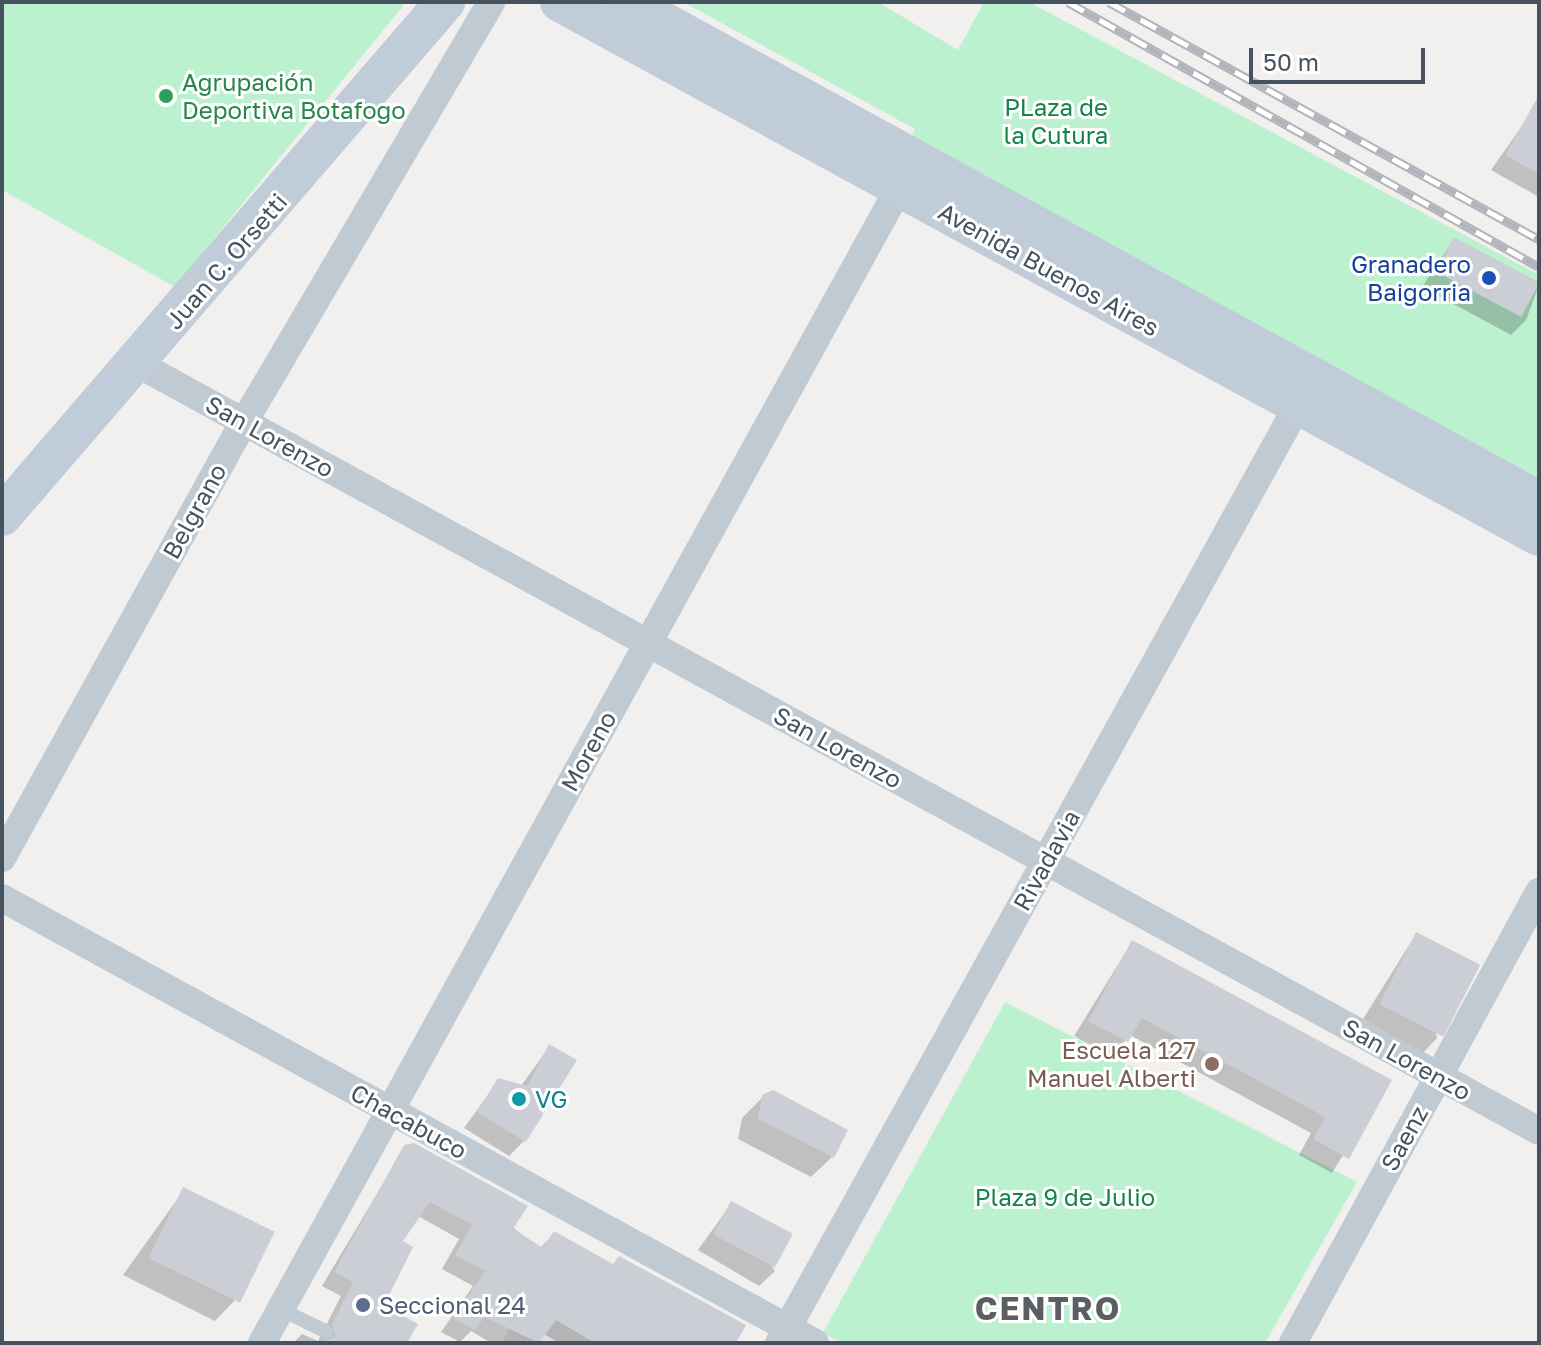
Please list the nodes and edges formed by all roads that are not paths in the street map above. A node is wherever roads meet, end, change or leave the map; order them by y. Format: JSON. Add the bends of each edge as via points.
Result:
{"nodes":[{"id":1,"x":445,"y":2,"type":"edge"},
{"id":2,"x":491,"y":2,"type":"edge"},
{"id":3,"x":560,"y":2,"type":"edge"},
{"id":4,"x":627,"y":2,"type":"edge"},
{"id":5,"x":907,"y":173,"type":"junction"},
{"id":6,"x":138,"y":364,"type":"junction"},
{"id":7,"x":1306,"y":391,"type":"junction"},
{"id":8,"x":244,"y":422,"type":"junction"},
{"id":9,"x":1539,"y":501,"type":"edge"},
{"id":10,"x":2,"y":516,"type":"edge"},
{"id":11,"x":1539,"y":536,"type":"edge"},
{"id":12,"x":647,"y":643,"type":"junction"},
{"id":13,"x":2,"y":858,"type":"edge"},
{"id":14,"x":1046,"y":861,"type":"junction"},
{"id":15,"x":1539,"y":892,"type":"edge"},
{"id":16,"x":2,"y":898,"type":"edge"},
{"id":17,"x":1438,"y":1076,"type":"junction"},
{"id":18,"x":390,"y":1110,"type":"junction"},
{"id":19,"x":1539,"y":1131,"type":"edge"},
{"id":20,"x":280,"y":1309,"type":"junction"},
{"id":21,"x":327,"y":1332,"type":"dead end"},
{"id":22,"x":783,"y":1335,"type":"edge"},
{"id":23,"x":262,"y":1343,"type":"edge"},
{"id":24,"x":815,"y":1343,"type":"edge"},
{"id":25,"x":1293,"y":1343,"type":"edge"}],
"edges":[{"from":1,"to":6,"type":"main road","name":"Juan C. Orsetti"},
{"from":2,"to":8,"type":"street","name":"Belgrano"},
{"from":3,"to":5,"type":"main road","name":"Avenida Buenos Aires"},
{"from":4,"to":5,"type":"main road","name":"Avenida Buenos Aires"},
{"from":5,"to":7,"type":"main road","name":"Avenida Buenos Aires"},
{"from":5,"to":12,"type":"street","name":"Moreno"},
{"from":6,"to":8,"type":"street","name":"San Lorenzo"},
{"from":6,"to":10,"type":"main road","name":"Juan C. Orsetti"},
{"from":7,"to":9,"type":"main road","name":"Avenida Buenos Aires"},
{"from":7,"to":11,"type":"main road","name":"Avenida Buenos Aires"},
{"from":7,"to":14,"type":"street","name":"Rivadavia"},
{"from":8,"to":12,"type":"street","name":"San Lorenzo"},
{"from":8,"to":13,"type":"street","name":"Belgrano"},
{"from":12,"to":14,"type":"street","name":"San Lorenzo"},
{"from":12,"to":18,"type":"street","name":"Moreno"},
{"from":14,"to":17,"type":"street","name":"San Lorenzo"},
{"from":14,"to":22,"type":"street","name":"Rivadavia"},
{"from":15,"to":17,"type":"street","name":"Saenz"},
{"from":16,"to":18,"type":"street","name":"Chacabuco"},
{"from":17,"to":19,"type":"street","name":"San Lorenzo"},
{"from":17,"to":25,"type":"street","name":"Saenz"},
{"from":18,"to":20,"type":"street","name":"Moreno"},
{"from":18,"to":22,"type":"street","name":"Chacabuco"},
{"from":20,"to":21,"type":"lane"},
{"from":20,"to":23,"type":"street","name":"Moreno"},
{"from":22,"to":24,"type":"street","name":"Chacabuco"}]}
